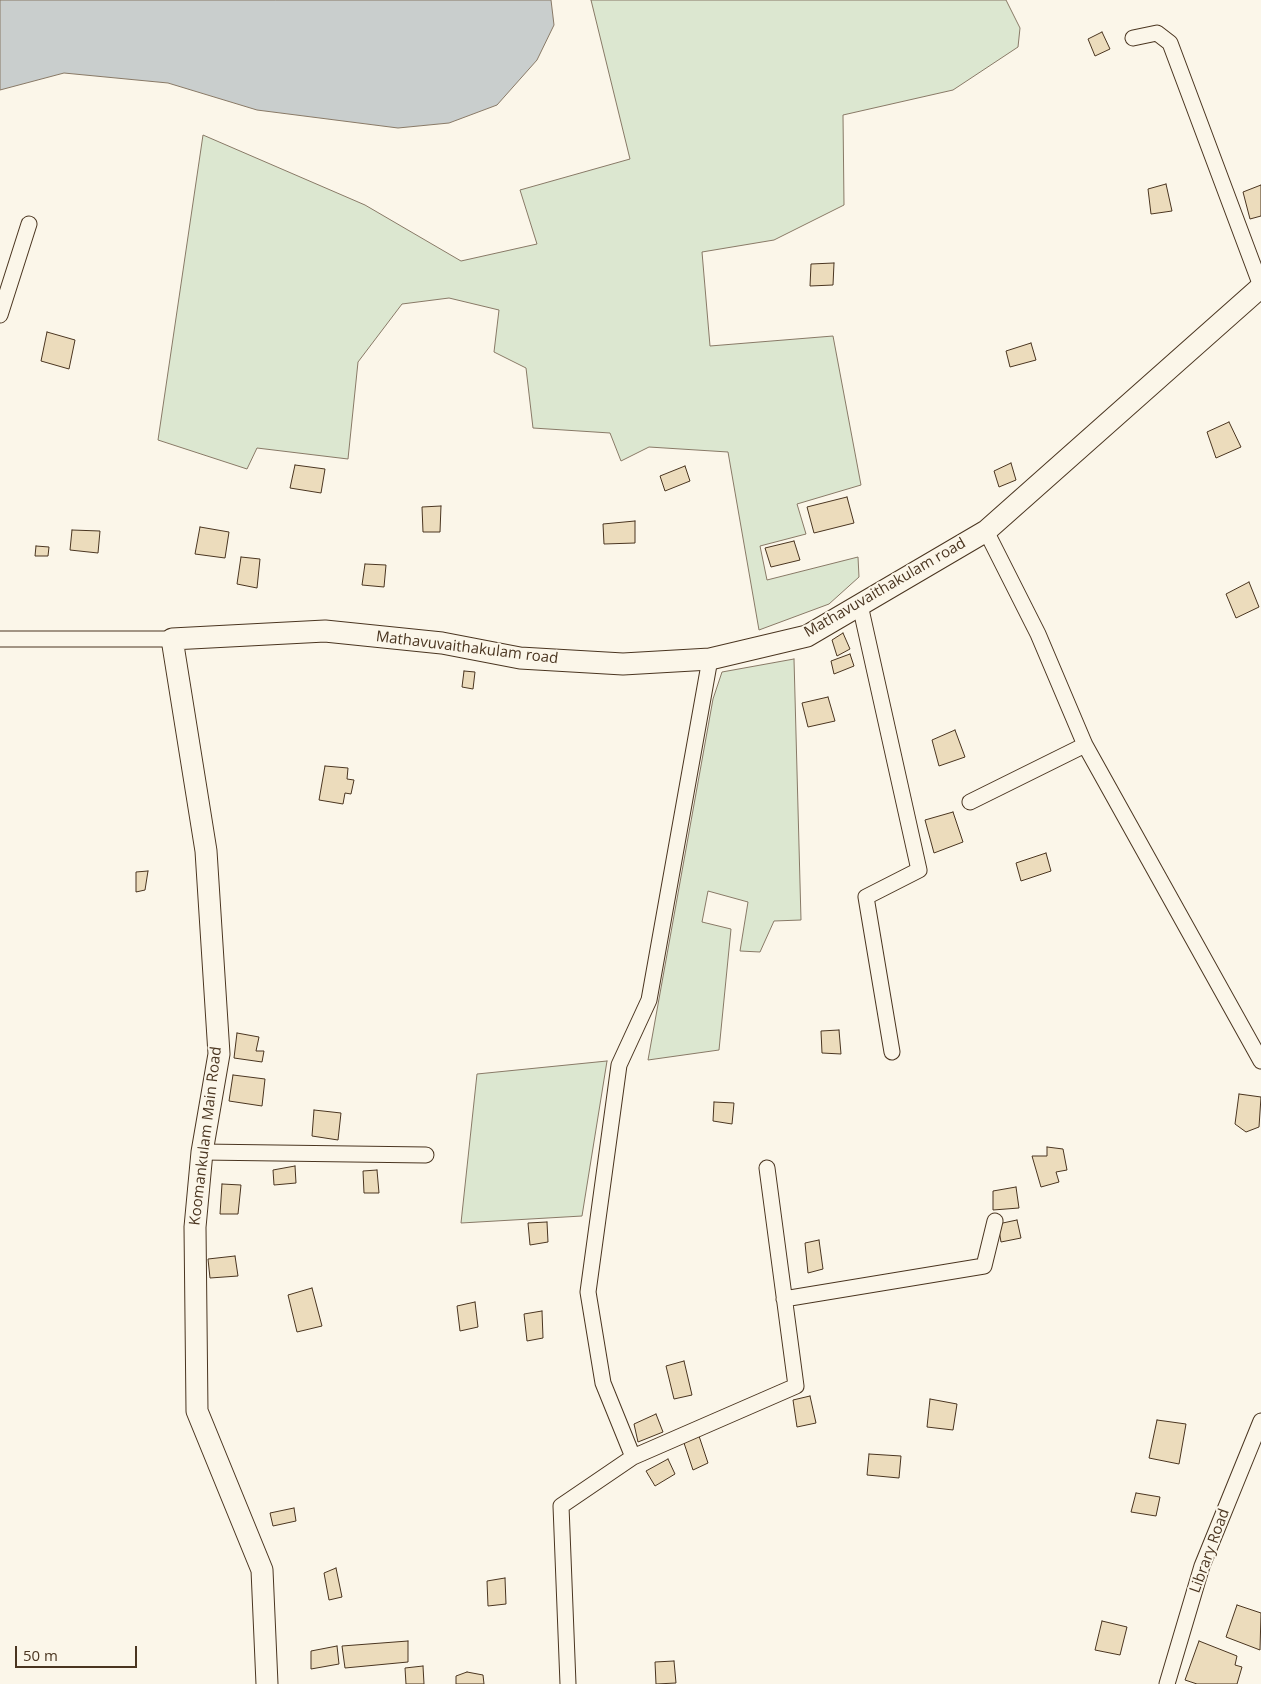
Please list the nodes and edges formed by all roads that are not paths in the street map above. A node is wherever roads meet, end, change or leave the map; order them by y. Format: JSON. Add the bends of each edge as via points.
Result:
{"nodes":[{"id":1,"x":1133,"y":38,"type":"dead end"},
{"id":2,"x":29,"y":224,"type":"dead end"},
{"id":3,"x":1261,"y":287,"type":"edge"},
{"id":4,"x":0,"y":316,"type":"edge"},
{"id":5,"x":986,"y":530,"type":"junction"},
{"id":6,"x":860,"y":604,"type":"junction"},
{"id":7,"x":0,"y":639,"type":"edge"},
{"id":8,"x":172,"y":639,"type":"junction"},
{"id":9,"x":710,"y":659,"type":"junction"},
{"id":10,"x":1085,"y":745,"type":"junction"},
{"id":11,"x":970,"y":802,"type":"dead end"},
{"id":12,"x":892,"y":1052,"type":"dead end"},
{"id":13,"x":1261,"y":1061,"type":"edge"},
{"id":14,"x":202,"y":1152,"type":"junction"},
{"id":15,"x":426,"y":1155,"type":"dead end"},
{"id":16,"x":767,"y":1168,"type":"dead end"},
{"id":17,"x":995,"y":1221,"type":"dead end"},
{"id":18,"x":784,"y":1299,"type":"junction"},
{"id":19,"x":1261,"y":1421,"type":"edge"},
{"id":20,"x":632,"y":1457,"type":"junction"},
{"id":21,"x":267,"y":1684,"type":"edge"},
{"id":22,"x":568,"y":1684,"type":"edge"},
{"id":23,"x":1167,"y":1684,"type":"edge"}],
"edges":[{"from":1,"to":3,"type":"street","via":[[1157,33],[1170,43]]},
{"from":2,"to":4,"type":"street"},
{"from":3,"to":5,"type":"street","name":"Mathavuvaithakulam road"},
{"from":5,"to":6,"type":"street","name":"Mathavuvaithakulam road"},
{"from":5,"to":10,"type":"street","via":[[1038,634]]},
{"from":6,"to":9,"type":"street","name":"Mathavuvaithakulam road","via":[[807,636]]},
{"from":6,"to":12,"type":"street","via":[[919,870],[866,897]]},
{"from":7,"to":8,"type":"street","name":"Mathavuvaithakulam road"},
{"from":8,"to":9,"type":"street","name":"Mathavuvaithakulam road","via":[[325,631],[442,642],[520,658],[623,664]]},
{"from":8,"to":14,"type":"street","name":"Koomankulam Main Road","via":[[206,851],[219,1054]]},
{"from":9,"to":20,"type":"street","via":[[649,1000],[619,1065],[588,1292],[603,1383]]},
{"from":10,"to":11,"type":"street"},
{"from":10,"to":13,"type":"street"},
{"from":14,"to":15,"type":"street"},
{"from":14,"to":21,"type":"street","name":"Koomankulam Main Road","via":[[195,1227],[197,1411],[262,1570]]},
{"from":16,"to":18,"type":"street"},
{"from":17,"to":18,"type":"street","via":[[984,1266]]},
{"from":18,"to":20,"type":"street","via":[[796,1386]]},
{"from":19,"to":23,"type":"street","name":"Library Road","via":[[1202,1566]]},
{"from":20,"to":22,"type":"street","via":[[561,1506]]}]}
